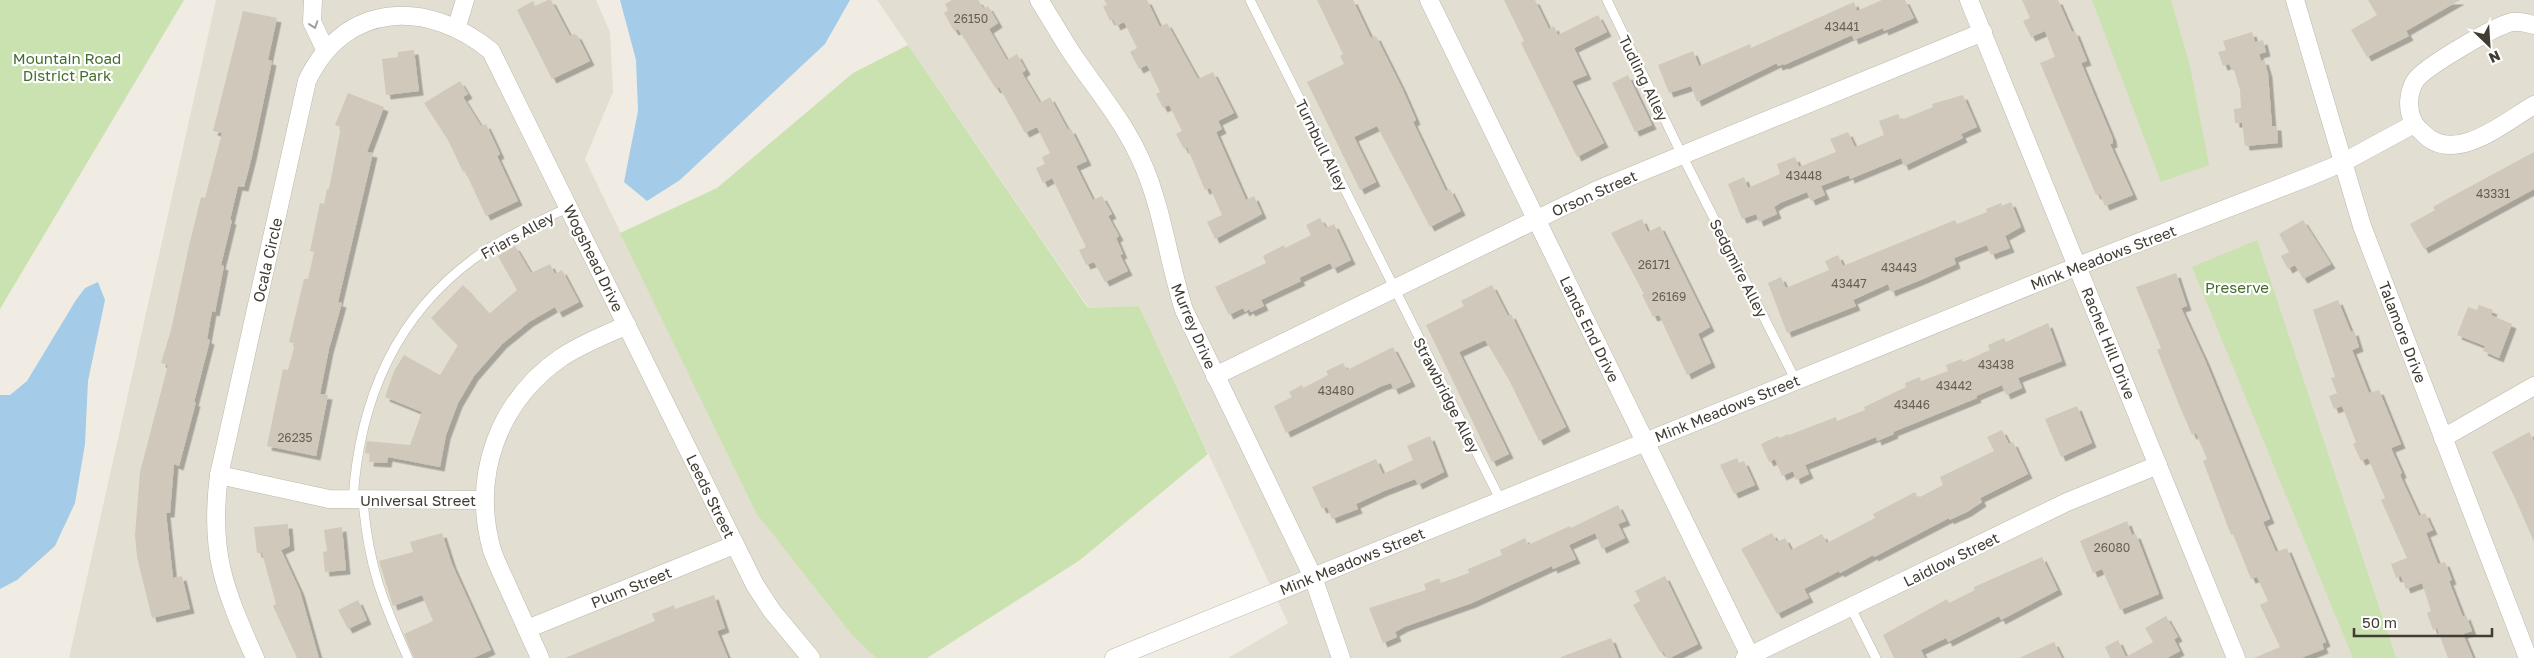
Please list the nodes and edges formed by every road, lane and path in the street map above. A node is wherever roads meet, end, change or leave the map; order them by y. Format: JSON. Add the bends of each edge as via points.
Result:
{"nodes":[{"id":1,"x":312,"y":0,"type":"edge"},
{"id":2,"x":465,"y":0,"type":"edge"},
{"id":3,"x":1040,"y":0,"type":"edge"},
{"id":4,"x":1250,"y":0,"type":"edge"},
{"id":5,"x":1429,"y":0,"type":"edge"},
{"id":6,"x":1607,"y":0,"type":"edge"},
{"id":7,"x":1970,"y":0,"type":"edge"},
{"id":8,"x":2294,"y":0,"type":"edge"},
{"id":9,"x":458,"y":23,"type":"junction"},
{"id":10,"x":2534,"y":25,"type":"edge"},
{"id":11,"x":1983,"y":32,"type":"junction"},
{"id":12,"x":325,"y":49,"type":"junction"},
{"id":13,"x":2534,"y":105,"type":"edge"},
{"id":14,"x":2414,"y":124,"type":"junction"},
{"id":15,"x":1682,"y":155,"type":"junction"},
{"id":16,"x":2342,"y":163,"type":"junction"},
{"id":17,"x":569,"y":207,"type":"junction"},
{"id":18,"x":1536,"y":219,"type":"junction"},
{"id":19,"x":2078,"y":266,"type":"junction"},
{"id":20,"x":1394,"y":289,"type":"junction"},
{"id":21,"x":626,"y":325,"type":"junction"},
{"id":22,"x":1215,"y":376,"type":"junction"},
{"id":23,"x":1796,"y":380,"type":"junction"},
{"id":24,"x":2534,"y":386,"type":"edge"},
{"id":25,"x":2443,"y":438,"type":"junction"},
{"id":26,"x":1646,"y":442,"type":"junction"},
{"id":27,"x":2158,"y":465,"type":"junction"},
{"id":28,"x":219,"y":475,"type":"junction"},
{"id":29,"x":358,"y":500,"type":"junction"},
{"id":30,"x":484,"y":500,"type":"junction"},
{"id":31,"x":1501,"y":501,"type":"junction"},
{"id":32,"x":734,"y":544,"type":"junction"},
{"id":33,"x":1313,"y":577,"type":"junction"},
{"id":34,"x":1852,"y":608,"type":"junction"},
{"id":35,"x":527,"y":629,"type":"junction"},
{"id":36,"x":805,"y":656,"type":"edge"},
{"id":37,"x":1749,"y":657,"type":"edge"},
{"id":38,"x":255,"y":658,"type":"edge"},
{"id":39,"x":408,"y":658,"type":"edge"},
{"id":40,"x":540,"y":658,"type":"edge"},
{"id":41,"x":1114,"y":658,"type":"edge"},
{"id":42,"x":1342,"y":658,"type":"edge"},
{"id":43,"x":1876,"y":658,"type":"edge"},
{"id":44,"x":2236,"y":658,"type":"edge"},
{"id":45,"x":2528,"y":658,"type":"edge"}],
"edges":[{"from":1,"to":12,"type":"street","one_way":true,"via":[[312,22]]},
{"from":2,"to":9,"type":"street"},
{"from":3,"to":22,"type":"street","name":"Murrey Drive","via":[[1071,52],[1128,133],[1145,169],[1184,310]]},
{"from":4,"to":20,"type":"lane","name":"Turnbull Alley"},
{"from":5,"to":18,"type":"street","name":"Lands End Drive"},
{"from":6,"to":15,"type":"lane","name":"Tudling Alley"},
{"from":7,"to":11,"type":"street","name":"Rachel Hill Drive"},
{"from":8,"to":16,"type":"street","name":"Talamore Drive"},
{"from":9,"to":12,"type":"street","name":"Ocala Circle","via":[[423,11],[379,14],[359,21]]},
{"from":9,"to":17,"type":"street","name":"Wogshead Drive","via":[[476,35],[498,63]]},
{"from":10,"to":14,"type":"street","via":[[2513,22],[2498,27],[2426,69],[2410,93],[2409,105]]},
{"from":11,"to":15,"type":"street","name":"Orson Street"},
{"from":11,"to":19,"type":"street","name":"Rachel Hill Drive"},
{"from":12,"to":28,"type":"street","name":"Ocala Circle","via":[[307,81]]},
{"from":13,"to":14,"type":"street","via":[[2468,143],[2454,146],[2438,144]]},
{"from":14,"to":16,"type":"street","name":"Mink Meadows Street"},
{"from":15,"to":18,"type":"street","name":"Orson Street"},
{"from":15,"to":23,"type":"lane","name":"Sedgmire Alley"},
{"from":16,"to":19,"type":"street","name":"Mink Meadows Street"},
{"from":16,"to":25,"type":"street","name":"Talamore Drive","via":[[2362,226]]},
{"from":17,"to":21,"type":"street","name":"Wogshead Drive"},
{"from":17,"to":29,"type":"lane","name":"Friars Alley","via":[[502,240],[472,260],[424,306],[401,337],[369,403],[358,448]]},
{"from":18,"to":20,"type":"street","name":"Orson Street"},
{"from":18,"to":26,"type":"street","name":"Lands End Drive"},
{"from":19,"to":23,"type":"street","name":"Mink Meadows Street"},
{"from":19,"to":27,"type":"street","name":"Rachel Hill Drive"},
{"from":20,"to":22,"type":"street","name":"Orson Street"},
{"from":20,"to":31,"type":"lane","name":"Strawbridge Alley"},
{"from":21,"to":30,"type":"street","name":"Wogshead Drive","via":[[563,357],[537,376],[518,398],[492,447]]},
{"from":21,"to":32,"type":"street","name":"Leeds Street"},
{"from":22,"to":33,"type":"street","name":"Murrey Drive"},
{"from":23,"to":26,"type":"street","name":"Mink Meadows Street"},
{"from":24,"to":25,"type":"street"},
{"from":25,"to":45,"type":"street","name":"Talamore Drive"},
{"from":26,"to":31,"type":"street","name":"Mink Meadows Street"},
{"from":26,"to":37,"type":"street","name":"Lands End Drive"},
{"from":27,"to":34,"type":"street","name":"Laidlow Street","via":[[2067,502]]},
{"from":27,"to":44,"type":"street","name":"Rachel Hill Drive"},
{"from":28,"to":29,"type":"street","via":[[329,499]]},
{"from":28,"to":38,"type":"street","name":"Ocala Circle","via":[[215,533],[220,570]]},
{"from":29,"to":30,"type":"street","name":"Universal Street"},
{"from":29,"to":39,"type":"lane","name":"Friars Alley","via":[[371,566],[382,601]]},
{"from":30,"to":35,"type":"street","name":"Wogshead Drive","via":[[493,553]]},
{"from":31,"to":33,"type":"street","name":"Mink Meadows Street"},
{"from":32,"to":35,"type":"street","name":"Plum Street"},
{"from":32,"to":36,"type":"street","name":"Leeds Street","via":[[755,585]]},
{"from":33,"to":41,"type":"street","name":"Mink Meadows Street"},
{"from":33,"to":42,"type":"street","name":"Murrey Drive"},
{"from":34,"to":37,"type":"street","name":"Laidlow Street"},
{"from":34,"to":43,"type":"lane"},
{"from":35,"to":40,"type":"street","name":"Wogshead Drive"}]}
